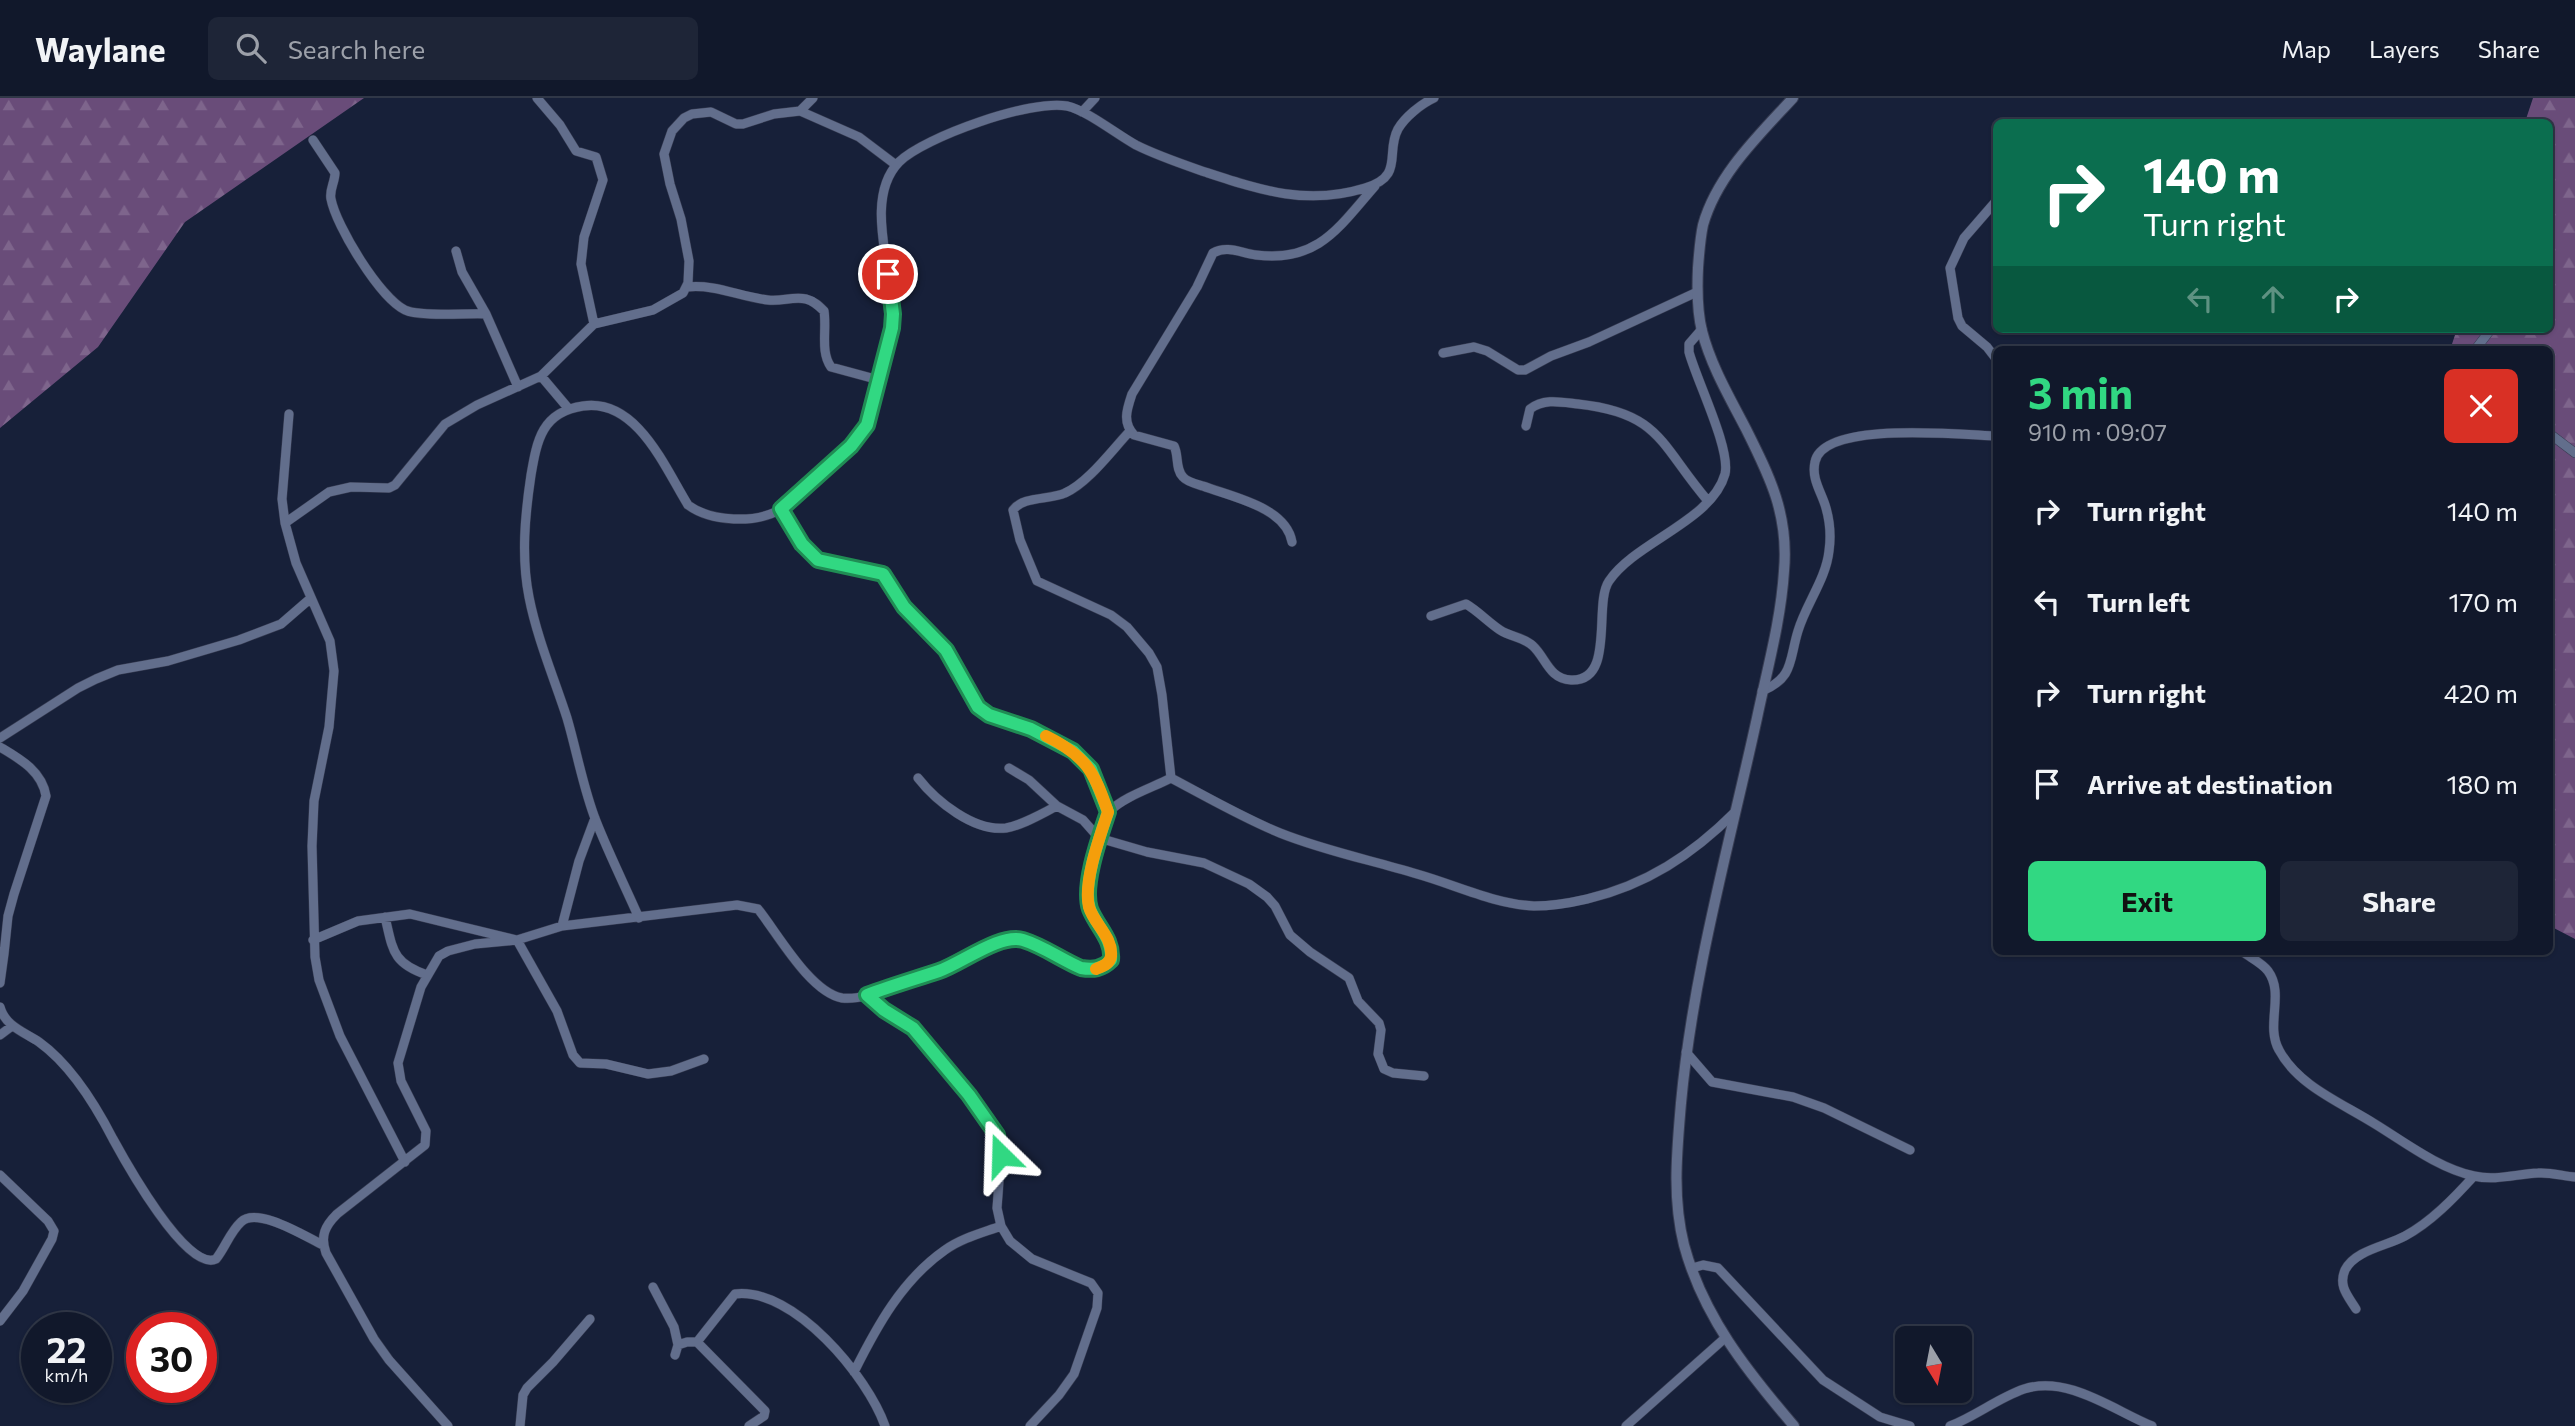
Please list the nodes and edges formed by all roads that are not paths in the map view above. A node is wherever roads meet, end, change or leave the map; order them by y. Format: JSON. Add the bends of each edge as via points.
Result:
{"nodes":[{"id":1,"x":537,"y":98,"type":"edge"},
{"id":2,"x":813,"y":98,"type":"edge"},
{"id":3,"x":1095,"y":98,"type":"edge"},
{"id":4,"x":1433,"y":98,"type":"edge"},
{"id":5,"x":1793,"y":98,"type":"edge"},
{"id":6,"x":800,"y":111,"type":"junction"},
{"id":7,"x":1082,"y":111,"type":"junction"},
{"id":8,"x":313,"y":140,"type":"dead end"},
{"id":9,"x":896,"y":165,"type":"junction"},
{"id":10,"x":1379,"y":182,"type":"junction"},
{"id":11,"x":1993,"y":205,"type":"edge"},
{"id":12,"x":456,"y":251,"type":"dead end"},
{"id":13,"x":687,"y":287,"type":"junction"},
{"id":14,"x":1697,"y":292,"type":"junction"},
{"id":15,"x":486,"y":314,"type":"junction"},
{"id":16,"x":594,"y":324,"type":"junction"},
{"id":17,"x":1702,"y":329,"type":"junction"},
{"id":18,"x":1443,"y":353,"type":"dead end"},
{"id":19,"x":1993,"y":355,"type":"edge"},
{"id":20,"x":541,"y":376,"type":"junction"},
{"id":21,"x":879,"y":380,"type":"junction"},
{"id":22,"x":518,"y":387,"type":"junction"},
{"id":23,"x":568,"y":408,"type":"junction"},
{"id":24,"x":289,"y":414,"type":"dead end"},
{"id":25,"x":1526,"y":426,"type":"dead end"},
{"id":26,"x":1130,"y":431,"type":"junction"},
{"id":27,"x":1993,"y":436,"type":"edge"},
{"id":28,"x":2553,"y":436,"type":"edge"},
{"id":29,"x":2575,"y":453,"type":"edge"},
{"id":30,"x":1708,"y":501,"type":"junction"},
{"id":31,"x":781,"y":509,"type":"junction"},
{"id":32,"x":285,"y":523,"type":"junction"},
{"id":33,"x":1292,"y":542,"type":"dead end"},
{"id":34,"x":311,"y":598,"type":"junction"},
{"id":35,"x":1430,"y":616,"type":"dead end"},
{"id":36,"x":1762,"y":691,"type":"junction"},
{"id":37,"x":0,"y":738,"type":"edge"},
{"id":38,"x":0,"y":747,"type":"edge"},
{"id":39,"x":1009,"y":768,"type":"dead end"},
{"id":40,"x":918,"y":778,"type":"dead end"},
{"id":41,"x":1171,"y":778,"type":"junction"},
{"id":42,"x":1056,"y":806,"type":"junction"},
{"id":43,"x":1108,"y":812,"type":"junction"},
{"id":44,"x":1735,"y":812,"type":"junction"},
{"id":45,"x":595,"y":818,"type":"junction"},
{"id":46,"x":1099,"y":838,"type":"junction"},
{"id":47,"x":385,"y":917,"type":"junction"},
{"id":48,"x":639,"y":918,"type":"junction"},
{"id":49,"x":562,"y":926,"type":"junction"},
{"id":50,"x":313,"y":940,"type":"junction"},
{"id":51,"x":517,"y":940,"type":"junction"},
{"id":52,"x":2,"y":953,"type":"edge"},
{"id":53,"x":2247,"y":955,"type":"edge"},
{"id":54,"x":426,"y":975,"type":"junction"},
{"id":55,"x":0,"y":983,"type":"edge"},
{"id":56,"x":867,"y":995,"type":"junction"},
{"id":57,"x":0,"y":1007,"type":"edge"},
{"id":58,"x":12,"y":1026,"type":"junction"},
{"id":59,"x":0,"y":1035,"type":"edge"},
{"id":60,"x":1686,"y":1052,"type":"junction"},
{"id":61,"x":704,"y":1059,"type":"dead end"},
{"id":62,"x":1424,"y":1076,"type":"dead end"},
{"id":63,"x":1910,"y":1150,"type":"dead end"},
{"id":64,"x":405,"y":1162,"type":"junction"},
{"id":65,"x":0,"y":1175,"type":"edge"},
{"id":66,"x":2474,"y":1176,"type":"junction"},
{"id":67,"x":2575,"y":1177,"type":"edge"},
{"id":68,"x":1001,"y":1226,"type":"junction"},
{"id":69,"x":323,"y":1245,"type":"junction"},
{"id":70,"x":1692,"y":1268,"type":"junction"},
{"id":71,"x":653,"y":1287,"type":"dead end"},
{"id":72,"x":2356,"y":1309,"type":"dead end"},
{"id":73,"x":590,"y":1319,"type":"dead end"},
{"id":74,"x":0,"y":1321,"type":"edge"},
{"id":75,"x":1725,"y":1338,"type":"junction"},
{"id":76,"x":697,"y":1342,"type":"junction"},
{"id":77,"x":678,"y":1345,"type":"junction"},
{"id":78,"x":675,"y":1355,"type":"dead end"},
{"id":79,"x":854,"y":1371,"type":"junction"},
{"id":80,"x":448,"y":1426,"type":"edge"},
{"id":81,"x":520,"y":1426,"type":"edge"},
{"id":82,"x":749,"y":1426,"type":"edge"},
{"id":83,"x":885,"y":1426,"type":"edge"},
{"id":84,"x":1030,"y":1426,"type":"edge"},
{"id":85,"x":1626,"y":1426,"type":"edge"},
{"id":86,"x":1794,"y":1426,"type":"edge"},
{"id":87,"x":1910,"y":1426,"type":"edge"},
{"id":88,"x":1950,"y":1426,"type":"edge"},
{"id":89,"x":2152,"y":1426,"type":"edge"}],
"edges":[{"from":1,"to":16,"type":"street","via":[[576,151],[596,157],[603,176],[584,237],[581,264]]},
{"from":2,"to":6,"type":"street"},
{"from":3,"to":7,"type":"street"},
{"from":4,"to":10,"type":"street","via":[[1397,130],[1394,164]]},
{"from":5,"to":14,"type":"street","via":[[1748,148],[1714,199],[1704,225]]},
{"from":6,"to":9,"type":"street","via":[[859,138]]},
{"from":6,"to":13,"type":"street","via":[[736,124],[704,112],[684,118],[672,131],[664,154],[689,261]]},
{"from":7,"to":9,"type":"street","via":[[1053,105],[1033,107],[970,125],[912,151]]},
{"from":7,"to":10,"type":"street","via":[[1152,153],[1262,191],[1304,197]]},
{"from":8,"to":15,"type":"street","via":[[335,173],[330,195],[341,227],[396,304],[419,313]]},
{"from":9,"to":21,"type":"street","via":[[889,173],[883,202],[893,314]]},
{"from":10,"to":26,"type":"street","via":[[1334,232],[1299,254],[1264,256],[1230,249],[1213,253],[1132,394],[1126,411]]},
{"from":11,"to":19,"type":"street","via":[[1964,238],[1950,268],[1958,318]]},
{"from":12,"to":15,"type":"street","via":[[462,272]]},
{"from":13,"to":16,"type":"street","via":[[653,310]]},
{"from":13,"to":21,"type":"street","via":[[710,286],[765,300],[794,297],[814,302],[824,311],[825,356],[831,367]]},
{"from":14,"to":17,"type":"street"},
{"from":14,"to":18,"type":"street","via":[[1525,370],[1474,347]]},
{"from":15,"to":22,"type":"street"},
{"from":16,"to":20,"type":"street"},
{"from":17,"to":30,"type":"street","via":[[1689,344],[1689,352],[1721,446],[1725,472]]},
{"from":17,"to":36,"type":"street","via":[[1772,482],[1785,537],[1780,606]]},
{"from":20,"to":22,"type":"street"},
{"from":20,"to":23,"type":"street"},
{"from":21,"to":31,"type":"street","via":[[860,437]]},
{"from":22,"to":32,"type":"street","via":[[445,424],[395,485],[330,492]]},
{"from":23,"to":31,"type":"street","via":[[605,406],[628,418],[696,511],[752,518]]},
{"from":23,"to":45,"type":"street","via":[[541,432],[527,500],[526,564],[534,618]]},
{"from":24,"to":32,"type":"street","via":[[282,499]]},
{"from":25,"to":30,"type":"street","via":[[1530,409],[1546,402],[1622,411],[1658,435]]},
{"from":26,"to":33,"type":"street","via":[[1139,438],[1174,446],[1178,469],[1186,480],[1260,508],[1286,526]]},
{"from":26,"to":41,"type":"street","via":[[1077,486],[1063,495],[1018,504],[1013,510],[1037,581],[1111,615],[1154,660]]},
{"from":27,"to":36,"type":"street","via":[[1884,433],[1830,443],[1822,449],[1814,464],[1830,530],[1827,564],[1799,627],[1787,674]]},
{"from":28,"to":29,"type":"street"},
{"from":30,"to":35,"type":"street","via":[[1611,578],[1604,593],[1598,658],[1591,671],[1576,679],[1553,672],[1531,644],[1500,631],[1466,604]]},
{"from":31,"to":43,"type":"street","via":[[802,544],[818,560],[883,574],[904,607],[946,650],[978,707],[1073,751],[1091,769]]},
{"from":32,"to":34,"type":"street"},
{"from":34,"to":37,"type":"street","via":[[289,619],[249,636],[96,679]]},
{"from":34,"to":50,"type":"street","via":[[330,641],[334,671],[314,800]]},
{"from":36,"to":44,"type":"street"},
{"from":38,"to":52,"type":"street","via":[[32,768],[46,796],[14,894]]},
{"from":39,"to":42,"type":"street"},
{"from":40,"to":42,"type":"street","via":[[940,803],[996,827],[1009,827]]},
{"from":41,"to":43,"type":"street"},
{"from":41,"to":44,"type":"street","via":[[1279,833],[1485,897],[1532,906],[1596,897],[1648,878],[1692,851]]},
{"from":42,"to":46,"type":"street","via":[[1083,820]]},
{"from":43,"to":46,"type":"street"},
{"from":44,"to":60,"type":"street"},
{"from":45,"to":48,"type":"street"},
{"from":45,"to":49,"type":"street"},
{"from":46,"to":56,"type":"street","via":[[1088,899],[1110,948],[1111,960],[1106,965],[1081,968],[1021,939],[1008,940],[939,971]]},
{"from":46,"to":62,"type":"street","via":[[1203,863],[1250,884],[1275,906],[1290,935],[1349,978],[1358,1001],[1379,1023],[1378,1054],[1384,1069]]},
{"from":47,"to":50,"type":"street","via":[[358,921]]},
{"from":47,"to":51,"type":"street","via":[[422,916]]},
{"from":47,"to":54,"type":"street","via":[[396,958]]},
{"from":48,"to":49,"type":"street"},
{"from":48,"to":56,"type":"street","via":[[750,906],[758,909],[822,988],[841,998]]},
{"from":49,"to":51,"type":"street"},
{"from":50,"to":64,"type":"street","via":[[319,980],[340,1036]]},
{"from":51,"to":54,"type":"street","via":[[448,951]]},
{"from":51,"to":61,"type":"street","via":[[580,1063],[648,1074]]},
{"from":52,"to":55,"type":"street"},
{"from":53,"to":66,"type":"street","via":[[2268,970],[2273,980],[2274,1037],[2291,1067],[2322,1092],[2419,1151]]},
{"from":54,"to":64,"type":"street","via":[[398,1063],[401,1081],[427,1139]]},
{"from":56,"to":68,"type":"street","via":[[913,1028],[997,1135],[1001,1146],[997,1208]]},
{"from":57,"to":58,"type":"street"},
{"from":58,"to":59,"type":"street"},
{"from":58,"to":69,"type":"street","via":[[39,1042],[75,1077],[149,1200],[202,1259],[216,1259],[240,1222],[251,1217],[264,1218]]},
{"from":60,"to":63,"type":"street","via":[[1712,1082],[1793,1097]]},
{"from":60,"to":70,"type":"street","via":[[1675,1176],[1677,1212]]},
{"from":64,"to":69,"type":"street","via":[[327,1224]]},
{"from":65,"to":74,"type":"street","via":[[52,1225],[54,1234],[23,1291]]},
{"from":66,"to":67,"type":"street","via":[[2542,1173]]},
{"from":66,"to":72,"type":"street","via":[[2406,1236],[2350,1263],[2342,1284]]},
{"from":68,"to":79,"type":"street","via":[[945,1250],[923,1270],[888,1308]]},
{"from":68,"to":84,"type":"street","via":[[1019,1250],[1091,1283],[1098,1293],[1074,1374]]},
{"from":69,"to":80,"type":"street","via":[[374,1339]]},
{"from":70,"to":75,"type":"street"},
{"from":70,"to":87,"type":"street","via":[[1718,1268],[1823,1380],[1880,1417]]},
{"from":71,"to":77,"type":"street"},
{"from":73,"to":81,"type":"street","via":[[527,1388]]},
{"from":75,"to":85,"type":"street"},
{"from":75,"to":86,"type":"street"},
{"from":76,"to":77,"type":"street"},
{"from":76,"to":79,"type":"street","via":[[732,1296],[742,1293],[795,1313],[817,1329]]},
{"from":76,"to":82,"type":"street","via":[[765,1411]]},
{"from":77,"to":78,"type":"street"},
{"from":79,"to":83,"type":"street"},
{"from":88,"to":89,"type":"street","via":[[2024,1389],[2044,1385],[2092,1397]]}]}
